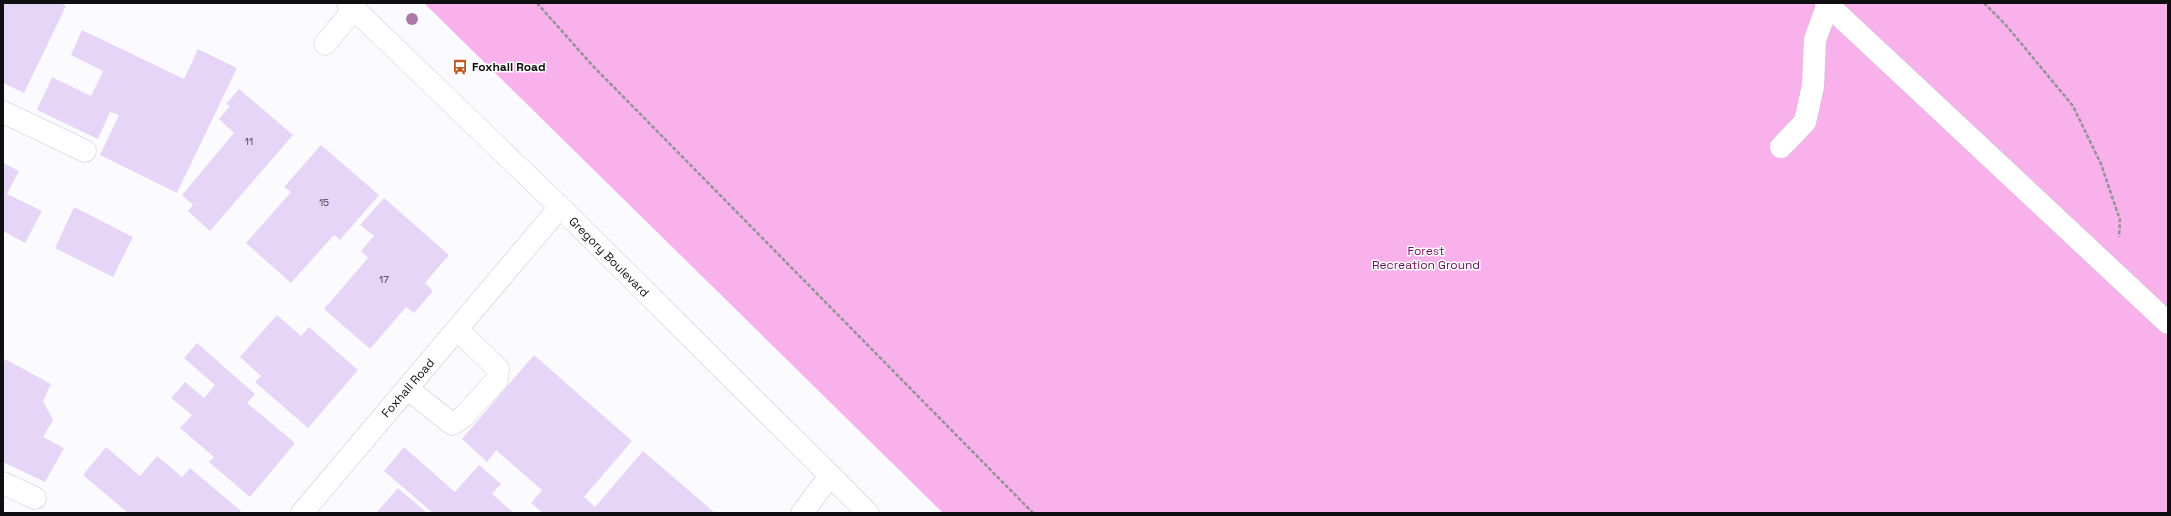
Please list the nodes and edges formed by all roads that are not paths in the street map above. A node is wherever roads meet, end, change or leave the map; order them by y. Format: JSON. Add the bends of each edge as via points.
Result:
{"nodes":[{"id":1,"x":1827,"y":4,"type":"edge"},
{"id":2,"x":351,"y":6,"type":"edge"},
{"id":3,"x":326,"y":44,"type":"dead end"},
{"id":4,"x":3,"y":112,"type":"edge"},
{"id":5,"x":1781,"y":147,"type":"dead end"},
{"id":6,"x":85,"y":151,"type":"dead end"},
{"id":7,"x":560,"y":207,"type":"junction"},
{"id":8,"x":2168,"y":323,"type":"edge"},
{"id":9,"x":458,"y":330,"type":"junction"},
{"id":10,"x":408,"y":389,"type":"junction"},
{"id":11,"x":829,"y":477,"type":"junction"},
{"id":12,"x":3,"y":483,"type":"edge"},
{"id":13,"x":35,"y":498,"type":"dead end"},
{"id":14,"x":302,"y":513,"type":"edge"},
{"id":15,"x":802,"y":513,"type":"edge"},
{"id":16,"x":868,"y":513,"type":"edge"}],
"edges":[{"from":1,"to":5,"type":"street","via":[[1815,40],[1813,86],[1805,122]]},
{"from":1,"to":8,"type":"street"},
{"from":2,"to":3,"type":"street"},
{"from":2,"to":7,"type":"street","name":"Gregory Boulevard"},
{"from":4,"to":6,"type":"street"},
{"from":7,"to":9,"type":"street","name":"Foxhall Road"},
{"from":7,"to":11,"type":"street","name":"Gregory Boulevard"},
{"from":9,"to":10,"type":"street","name":"Foxhall Road"},
{"from":9,"to":10,"type":"street","via":[[498,369],[497,380],[464,417],[452,424]]},
{"from":10,"to":14,"type":"street","name":"Foxhall Road"},
{"from":11,"to":15,"type":"street"},
{"from":11,"to":16,"type":"street","name":"Gregory Boulevard"},
{"from":12,"to":13,"type":"street"}]}
